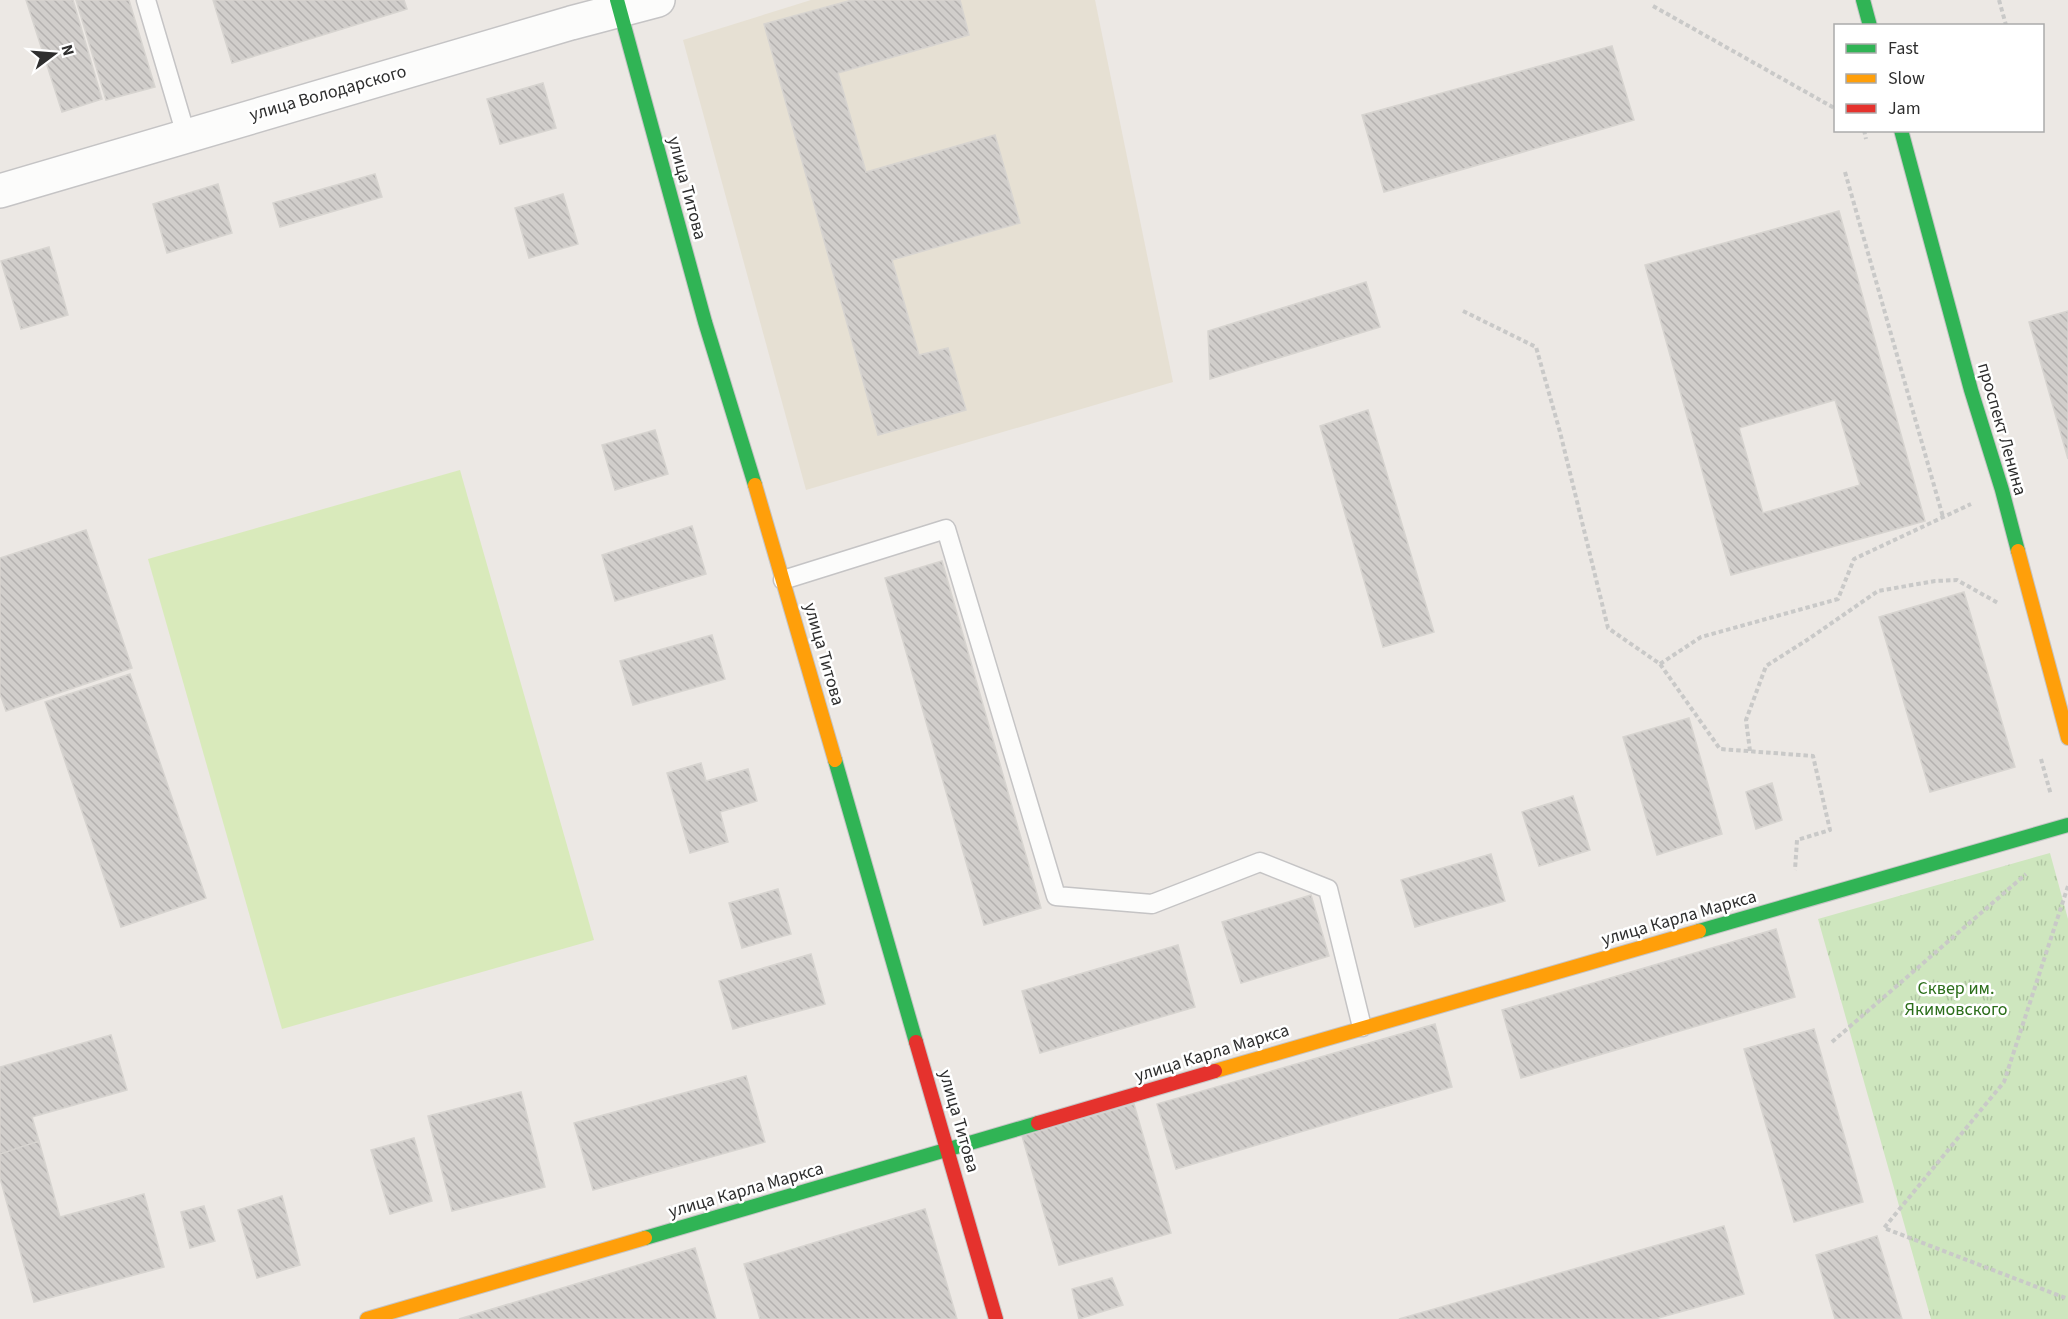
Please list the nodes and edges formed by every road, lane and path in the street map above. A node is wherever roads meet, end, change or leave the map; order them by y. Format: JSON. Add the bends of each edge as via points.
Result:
{"nodes":[{"id":1,"x":146,"y":0,"type":"edge"},
{"id":2,"x":658,"y":0,"type":"edge"},
{"id":3,"x":1863,"y":0,"type":"edge"},
{"id":4,"x":1999,"y":0,"type":"edge"},
{"id":5,"x":618,"y":5,"type":"edge"},
{"id":6,"x":1653,"y":6,"type":"dead end"},
{"id":7,"x":1869,"y":24,"type":"edge"},
{"id":8,"x":2006,"y":24,"type":"edge"},
{"id":9,"x":1834,"y":108,"type":"edge"},
{"id":10,"x":1902,"y":132,"type":"edge"},
{"id":11,"x":186,"y":135,"type":"junction"},
{"id":12,"x":1845,"y":172,"type":"dead end"},
{"id":13,"x":0,"y":191,"type":"edge"},
{"id":14,"x":1464,"y":311,"type":"dead end"},
{"id":15,"x":2002,"y":490,"type":"junction"},
{"id":16,"x":1943,"y":517,"type":"junction"},
{"id":17,"x":783,"y":580,"type":"junction"},
{"id":18,"x":2037,"y":625,"type":"junction"},
{"id":19,"x":1660,"y":664,"type":"junction"},
{"id":20,"x":2068,"y":738,"type":"edge"},
{"id":21,"x":1750,"y":751,"type":"junction"},
{"id":22,"x":2068,"y":825,"type":"edge"},
{"id":23,"x":2033,"y":868,"type":"dead end"},
{"id":24,"x":2068,"y":886,"type":"edge"},
{"id":25,"x":1794,"y":903,"type":"junction"},
{"id":26,"x":1362,"y":1027,"type":"junction"},
{"id":27,"x":1832,"y":1042,"type":"dead end"},
{"id":28,"x":949,"y":1150,"type":"junction"},
{"id":29,"x":2068,"y":1299,"type":"edge"},
{"id":30,"x":367,"y":1319,"type":"edge"},
{"id":31,"x":996,"y":1319,"type":"edge"}],
"edges":[{"from":1,"to":11,"type":"lane"},
{"from":2,"to":5,"type":"street","name":"улица Володарского"},
{"from":3,"to":7,"type":"street"},
{"from":4,"to":8,"type":"path"},
{"from":5,"to":11,"type":"street","name":"улица Володарского","via":[[571,23]]},
{"from":5,"to":17,"type":"street","name":"улица Титова","via":[[705,322]]},
{"from":6,"to":9,"type":"path"},
{"from":10,"to":15,"type":"street","name":"проспект Ленина"},
{"from":11,"to":13,"type":"street","name":"улица Володарского"},
{"from":12,"to":16,"type":"path"},
{"from":14,"to":19,"type":"path","via":[[1536,347],[1608,628]]},
{"from":15,"to":16,"type":"path"},
{"from":15,"to":18,"type":"street","name":"проспект Ленина"},
{"from":16,"to":19,"type":"path","via":[[1854,559],[1838,599],[1701,638]]},
{"from":17,"to":26,"type":"lane","via":[[946,529],[1056,896],[1152,904],[1260,862],[1328,889]]},
{"from":17,"to":28,"type":"street","name":"улица Титова"},
{"from":18,"to":20,"type":"street","name":"проспект Ленина"},
{"from":18,"to":21,"type":"path","via":[[1957,580],[1878,591],[1766,666],[1746,720]]},
{"from":19,"to":21,"type":"path","via":[[1720,749]]},
{"from":21,"to":25,"type":"path","via":[[1813,756],[1830,830],[1797,840]]},
{"from":22,"to":25,"type":"street","name":"улица Карла Маркса"},
{"from":23,"to":27,"type":"path"},
{"from":24,"to":29,"type":"path","via":[[2004,1082],[1884,1228]]},
{"from":25,"to":26,"type":"street","name":"улица Карла Маркса"},
{"from":26,"to":28,"type":"street","name":"улица Карла Маркса"},
{"from":28,"to":30,"type":"street","name":"улица Карла Маркса"},
{"from":28,"to":31,"type":"street","name":"улица Титова"}]}
